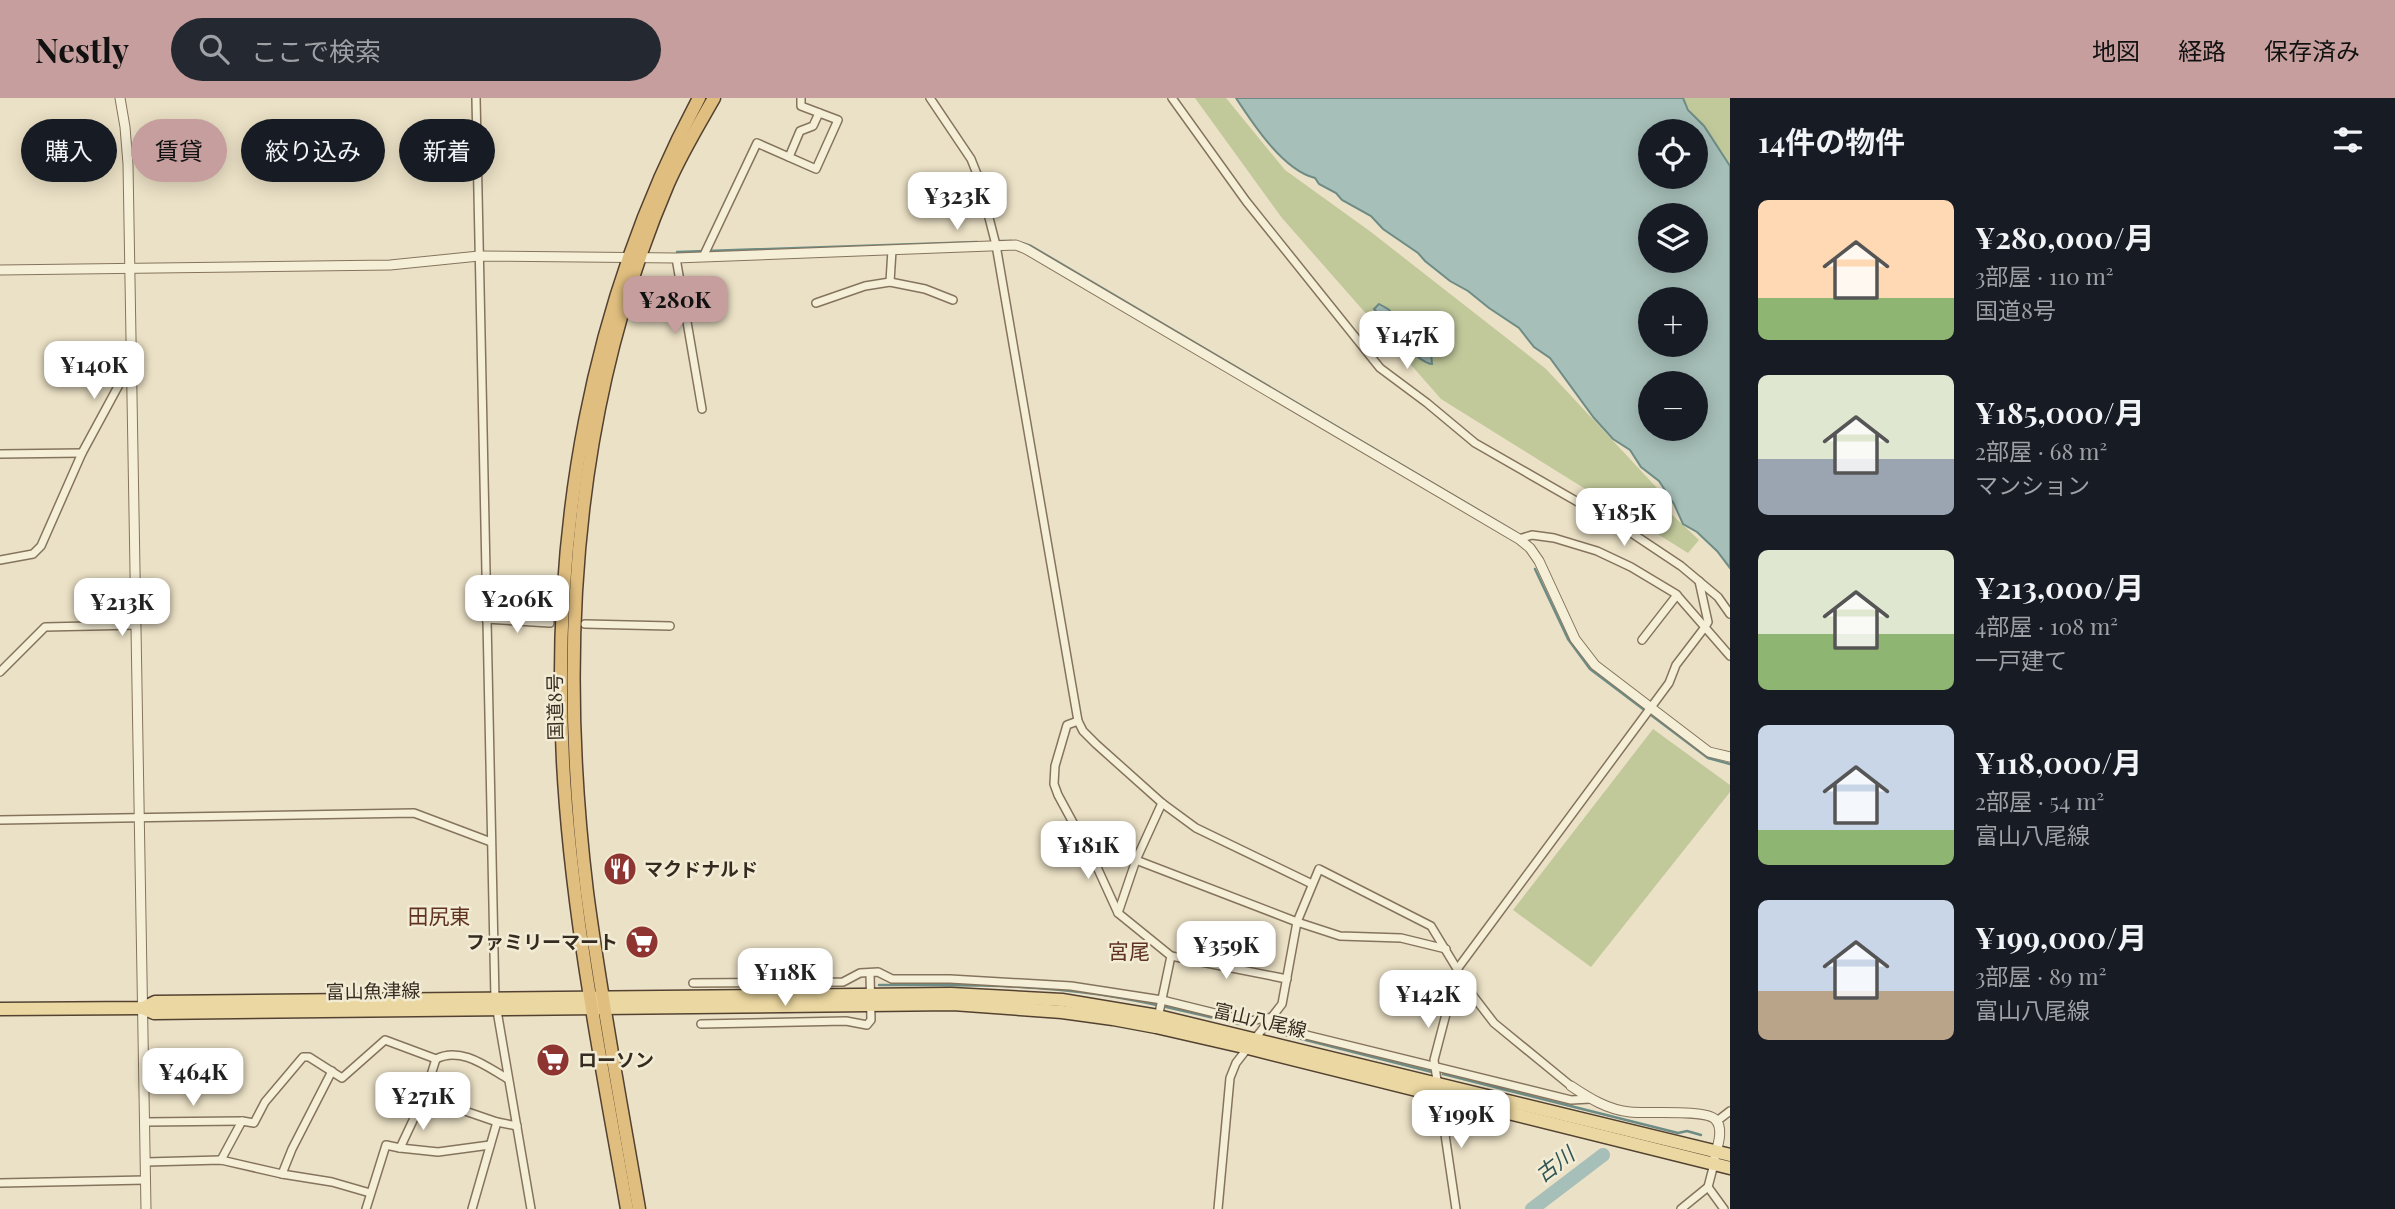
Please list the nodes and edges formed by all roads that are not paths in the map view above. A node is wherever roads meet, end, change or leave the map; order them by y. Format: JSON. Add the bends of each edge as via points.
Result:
{"nodes":[{"id":1,"x":120,"y":98,"type":"edge"},
{"id":2,"x":476,"y":98,"type":"edge"},
{"id":3,"x":699,"y":98,"type":"edge"},
{"id":4,"x":714,"y":98,"type":"edge"},
{"id":5,"x":801,"y":98,"type":"edge"},
{"id":6,"x":930,"y":98,"type":"edge"},
{"id":7,"x":1172,"y":98,"type":"edge"},
{"id":8,"x":819,"y":113,"type":"junction"},
{"id":9,"x":789,"y":157,"type":"junction"},
{"id":10,"x":996,"y":244,"type":"junction"},
{"id":11,"x":892,"y":250,"type":"junction"},
{"id":12,"x":479,"y":256,"type":"junction"},
{"id":13,"x":703,"y":257,"type":"junction"},
{"id":14,"x":634,"y":258,"type":"junction"},
{"id":15,"x":676,"y":258,"type":"junction"},
{"id":16,"x":128,"y":268,"type":"junction"},
{"id":17,"x":0,"y":270,"type":"edge"},
{"id":18,"x":890,"y":282,"type":"junction"},
{"id":19,"x":953,"y":300,"type":"dead end"},
{"id":20,"x":816,"y":303,"type":"dead end"},
{"id":21,"x":130,"y":379,"type":"junction"},
{"id":22,"x":702,"y":409,"type":"dead end"},
{"id":23,"x":82,"y":453,"type":"junction"},
{"id":24,"x":0,"y":454,"type":"edge"},
{"id":25,"x":1519,"y":539,"type":"junction"},
{"id":26,"x":0,"y":560,"type":"edge"},
{"id":27,"x":1698,"y":580,"type":"junction"},
{"id":28,"x":1677,"y":595,"type":"junction"},
{"id":29,"x":1730,"y":614,"type":"edge"},
{"id":30,"x":486,"y":619,"type":"junction"},
{"id":31,"x":550,"y":623,"type":"dead end"},
{"id":32,"x":585,"y":624,"type":"dead end"},
{"id":33,"x":136,"y":625,"type":"junction"},
{"id":34,"x":670,"y":626,"type":"dead end"},
{"id":35,"x":1705,"y":627,"type":"junction"},
{"id":36,"x":1642,"y":640,"type":"dead end"},
{"id":37,"x":1730,"y":656,"type":"edge"},
{"id":38,"x":0,"y":672,"type":"edge"},
{"id":39,"x":1650,"y":707,"type":"junction"},
{"id":40,"x":1078,"y":721,"type":"junction"},
{"id":41,"x":1730,"y":757,"type":"edge"},
{"id":42,"x":1162,"y":803,"type":"junction"},
{"id":43,"x":140,"y":818,"type":"junction"},
{"id":44,"x":0,"y":820,"type":"edge"},
{"id":45,"x":491,"y":842,"type":"junction"},
{"id":46,"x":1136,"y":860,"type":"junction"},
{"id":47,"x":1312,"y":884,"type":"junction"},
{"id":48,"x":1118,"y":913,"type":"junction"},
{"id":49,"x":1297,"y":922,"type":"junction"},
{"id":50,"x":1446,"y":949,"type":"junction"},
{"id":51,"x":1171,"y":956,"type":"junction"},
{"id":52,"x":1458,"y":968,"type":"junction"},
{"id":53,"x":870,"y":973,"type":"junction"},
{"id":54,"x":1287,"y":979,"type":"junction"},
{"id":55,"x":693,"y":983,"type":"dead end"},
{"id":56,"x":870,"y":1000,"type":"junction"},
{"id":57,"x":1162,"y":1000,"type":"junction"},
{"id":58,"x":598,"y":1003,"type":"junction"},
{"id":59,"x":496,"y":1004,"type":"junction"},
{"id":60,"x":143,"y":1008,"type":"junction"},
{"id":61,"x":0,"y":1009,"type":"edge"},
{"id":62,"x":1272,"y":1017,"type":"junction"},
{"id":63,"x":1157,"y":1022,"type":"junction"},
{"id":64,"x":701,"y":1024,"type":"dead end"},
{"id":65,"x":1252,"y":1043,"type":"junction"},
{"id":66,"x":436,"y":1059,"type":"junction"},
{"id":67,"x":1435,"y":1066,"type":"junction"},
{"id":68,"x":332,"y":1071,"type":"junction"},
{"id":69,"x":508,"y":1079,"type":"junction"},
{"id":70,"x":1571,"y":1086,"type":"joint"},
{"id":71,"x":1438,"y":1089,"type":"junction"},
{"id":72,"x":424,"y":1097,"type":"junction"},
{"id":73,"x":1590,"y":1099,"type":"junction"},
{"id":74,"x":1729,"y":1113,"type":"edge"},
{"id":75,"x":242,"y":1121,"type":"junction"},
{"id":76,"x":1717,"y":1121,"type":"junction"},
{"id":77,"x":145,"y":1122,"type":"junction"},
{"id":78,"x":497,"y":1122,"type":"junction"},
{"id":79,"x":517,"y":1126,"type":"junction"},
{"id":80,"x":491,"y":1145,"type":"junction"},
{"id":81,"x":400,"y":1148,"type":"junction"},
{"id":82,"x":1730,"y":1155,"type":"edge"},
{"id":83,"x":1715,"y":1158,"type":"junction"},
{"id":84,"x":222,"y":1160,"type":"junction"},
{"id":85,"x":146,"y":1162,"type":"junction"},
{"id":86,"x":1730,"y":1168,"type":"edge"},
{"id":87,"x":282,"y":1174,"type":"junction"},
{"id":88,"x":146,"y":1180,"type":"junction"},
{"id":89,"x":0,"y":1183,"type":"edge"},
{"id":90,"x":1708,"y":1187,"type":"junction"},
{"id":91,"x":370,"y":1193,"type":"junction"},
{"id":92,"x":146,"y":1209,"type":"edge"},
{"id":93,"x":366,"y":1209,"type":"edge"},
{"id":94,"x":472,"y":1209,"type":"edge"},
{"id":95,"x":531,"y":1209,"type":"edge"},
{"id":96,"x":627,"y":1209,"type":"edge"},
{"id":97,"x":639,"y":1209,"type":"edge"},
{"id":98,"x":1218,"y":1209,"type":"edge"},
{"id":99,"x":1456,"y":1209,"type":"edge"},
{"id":100,"x":1681,"y":1209,"type":"edge"},
{"id":101,"x":1724,"y":1209,"type":"edge"}],
"edges":[{"from":1,"to":16,"type":"street","via":[[128,164]]},
{"from":2,"to":12,"type":"street"},
{"from":3,"to":14,"type":"highway","name":"国道8号","via":[[654,189]]},
{"from":4,"to":14,"type":"highway","name":"国道8号"},
{"from":5,"to":8,"type":"street","via":[[801,106]]},
{"from":6,"to":10,"type":"street","via":[[971,159]]},
{"from":7,"to":27,"type":"street","via":[[1246,201],[1380,368],[1475,443],[1630,532]]},
{"from":8,"to":9,"type":"street","via":[[813,126],[800,131]]},
{"from":8,"to":9,"type":"street","via":[[838,120],[816,169]]},
{"from":9,"to":13,"type":"street","via":[[757,143]]},
{"from":10,"to":11,"type":"street"},
{"from":10,"to":25,"type":"street","via":[[1026,249]]},
{"from":10,"to":40,"type":"street"},
{"from":11,"to":13,"type":"street"},
{"from":11,"to":18,"type":"street"},
{"from":12,"to":14,"type":"street"},
{"from":12,"to":16,"type":"street","via":[[390,265]]},
{"from":12,"to":30,"type":"street"},
{"from":13,"to":15,"type":"street"},
{"from":14,"to":15,"type":"street"},
{"from":14,"to":58,"type":"highway","name":"国道8号","via":[[593,376],[579,446],[562,611],[563,762],[571,858]]},
{"from":15,"to":22,"type":"street"},
{"from":16,"to":17,"type":"street"},
{"from":16,"to":21,"type":"street"},
{"from":18,"to":19,"type":"street"},
{"from":18,"to":20,"type":"street"},
{"from":21,"to":23,"type":"street","via":[[121,381]]},
{"from":21,"to":33,"type":"street"},
{"from":23,"to":24,"type":"street"},
{"from":23,"to":26,"type":"street","via":[[41,546],[33,554]]},
{"from":25,"to":28,"type":"street","via":[[1532,535],[1554,538],[1597,551]]},
{"from":25,"to":39,"type":"street","via":[[1539,561],[1583,652]]},
{"from":27,"to":29,"type":"street"},
{"from":27,"to":35,"type":"street","via":[[1708,622]]},
{"from":28,"to":35,"type":"street"},
{"from":28,"to":36,"type":"street"},
{"from":30,"to":31,"type":"street"},
{"from":30,"to":45,"type":"street"},
{"from":32,"to":34,"type":"street"},
{"from":33,"to":38,"type":"street","via":[[45,626]]},
{"from":33,"to":43,"type":"street"},
{"from":35,"to":37,"type":"street"},
{"from":35,"to":39,"type":"street"},
{"from":39,"to":41,"type":"street","via":[[1709,752]]},
{"from":39,"to":52,"type":"street"},
{"from":40,"to":42,"type":"street","via":[[1096,744]]},
{"from":40,"to":48,"type":"street","via":[[1067,725],[1054,784]]},
{"from":42,"to":46,"type":"street"},
{"from":42,"to":47,"type":"street","via":[[1196,828]]},
{"from":43,"to":44,"type":"street"},
{"from":43,"to":45,"type":"street","via":[[414,813]]},
{"from":43,"to":60,"type":"street"},
{"from":45,"to":59,"type":"street"},
{"from":46,"to":48,"type":"street"},
{"from":46,"to":49,"type":"street"},
{"from":47,"to":49,"type":"street"},
{"from":47,"to":50,"type":"street","via":[[1319,869],[1431,926]]},
{"from":48,"to":51,"type":"street"},
{"from":49,"to":50,"type":"street","via":[[1339,936],[1401,938]]},
{"from":49,"to":54,"type":"street"},
{"from":50,"to":52,"type":"street"},
{"from":51,"to":54,"type":"street"},
{"from":51,"to":57,"type":"street"},
{"from":52,"to":67,"type":"street"},
{"from":52,"to":70,"type":"street","via":[[1494,1023]]},
{"from":53,"to":55,"type":"street","via":[[843,982]]},
{"from":53,"to":56,"type":"street"},
{"from":53,"to":57,"type":"street","via":[[892,979],[1071,986]]},
{"from":54,"to":62,"type":"street","via":[[1282,1004]]},
{"from":56,"to":58,"type":"main road","name":"富山八尾線"},
{"from":56,"to":63,"type":"main road","name":"富山八尾線","via":[[951,994],[1062,1000]]},
{"from":56,"to":64,"type":"street","via":[[867,1025],[846,1021]]},
{"from":57,"to":62,"type":"street","via":[[1247,1021]]},
{"from":57,"to":63,"type":"street"},
{"from":58,"to":59,"type":"main road","name":"富山魚津線"},
{"from":58,"to":96,"type":"highway","name":"国道8号"},
{"from":58,"to":97,"type":"highway","name":"国道8号"},
{"from":59,"to":60,"type":"main road","name":"富山魚津線","via":[[155,1002]]},
{"from":59,"to":69,"type":"street"},
{"from":60,"to":61,"type":"main road","name":"富山魚津線"},
{"from":60,"to":77,"type":"street"},
{"from":62,"to":65,"type":"street"},
{"from":62,"to":67,"type":"street","via":[[1290,1031]]},
{"from":63,"to":65,"type":"main road","name":"富山八尾線"},
{"from":65,"to":71,"type":"main road","name":"富山八尾線"},
{"from":65,"to":98,"type":"street","via":[[1230,1079]]},
{"from":66,"to":68,"type":"street","via":[[385,1041],[342,1078]]},
{"from":66,"to":69,"type":"street","via":[[466,1055]]},
{"from":66,"to":72,"type":"street"},
{"from":67,"to":71,"type":"street"},
{"from":67,"to":73,"type":"street","via":[[1571,1100]]},
{"from":68,"to":75,"type":"street","via":[[309,1056],[303,1057],[265,1102],[254,1123]]},
{"from":68,"to":87,"type":"street"},
{"from":69,"to":79,"type":"street"},
{"from":70,"to":73,"type":"street"},
{"from":71,"to":83,"type":"main road","name":"富山八尾線"},
{"from":71,"to":99,"type":"street"},
{"from":72,"to":78,"type":"street"},
{"from":72,"to":81,"type":"street"},
{"from":73,"to":76,"type":"street","via":[[1628,1112],[1706,1115]]},
{"from":74,"to":76,"type":"street"},
{"from":75,"to":77,"type":"street"},
{"from":75,"to":84,"type":"street"},
{"from":76,"to":83,"type":"street","via":[[1720,1131]]},
{"from":77,"to":85,"type":"street"},
{"from":78,"to":79,"type":"street"},
{"from":78,"to":80,"type":"street"},
{"from":79,"to":95,"type":"street"},
{"from":80,"to":81,"type":"street","via":[[438,1152]]},
{"from":80,"to":94,"type":"street"},
{"from":81,"to":91,"type":"street","via":[[386,1145]]},
{"from":82,"to":83,"type":"main road","name":"富山八尾線"},
{"from":83,"to":86,"type":"main road","name":"富山八尾線"},
{"from":83,"to":90,"type":"street"},
{"from":84,"to":85,"type":"street"},
{"from":84,"to":87,"type":"street"},
{"from":85,"to":88,"type":"street"},
{"from":87,"to":91,"type":"street"},
{"from":88,"to":89,"type":"street"},
{"from":88,"to":92,"type":"street"},
{"from":90,"to":100,"type":"street"},
{"from":90,"to":101,"type":"street"},
{"from":91,"to":93,"type":"street"}]}
